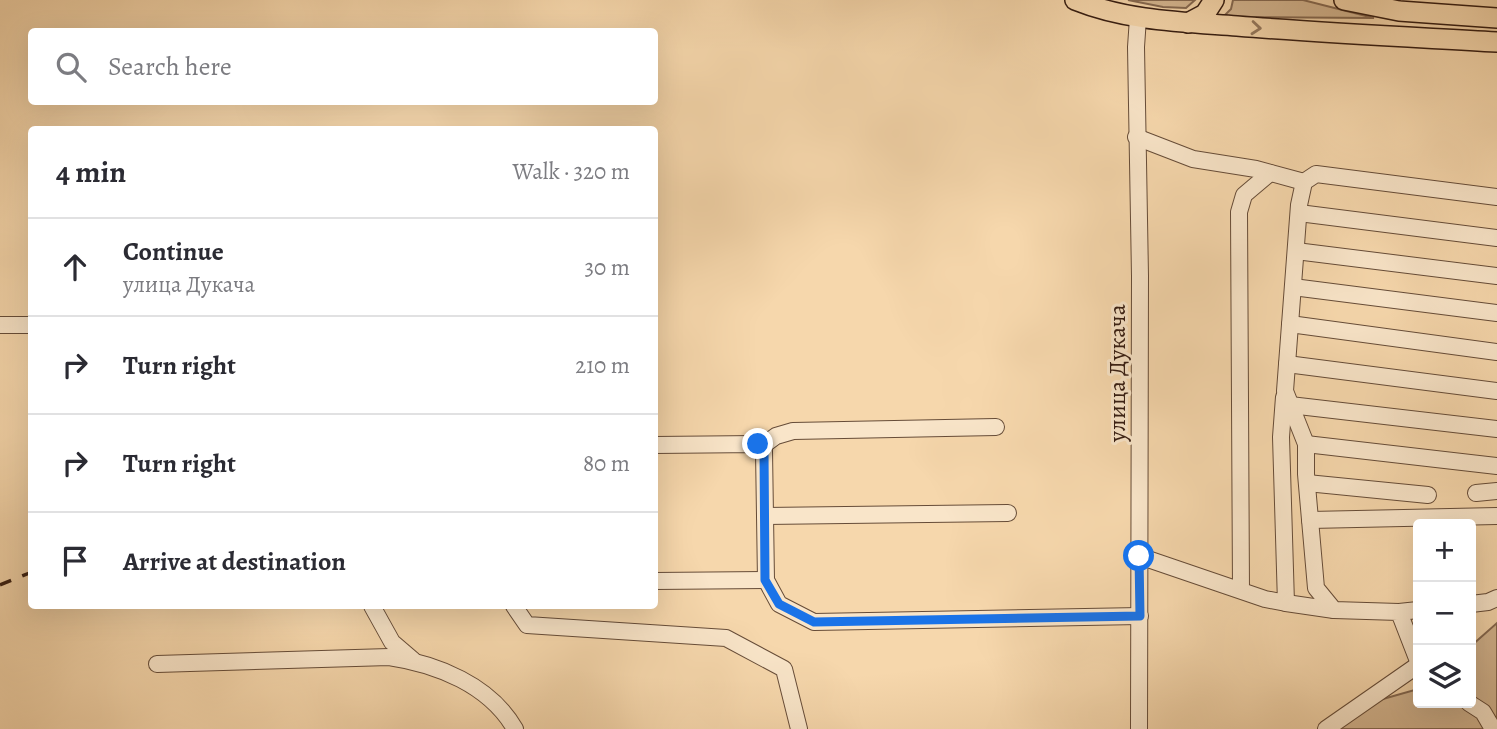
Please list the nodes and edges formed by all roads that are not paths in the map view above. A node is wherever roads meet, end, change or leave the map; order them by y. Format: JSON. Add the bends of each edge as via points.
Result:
{"nodes":[{"id":1,"x":1075,"y":0,"type":"edge"},
{"id":2,"x":1214,"y":0,"type":"edge"},
{"id":3,"x":1344,"y":0,"type":"edge"},
{"id":4,"x":1091,"y":4,"type":"edge"},
{"id":5,"x":1138,"y":18,"type":"junction"},
{"id":6,"x":1497,"y":18,"type":"edge"},
{"id":7,"x":1188,"y":23,"type":"junction"},
{"id":8,"x":1497,"y":43,"type":"edge"},
{"id":9,"x":1136,"y":137,"type":"junction"},
{"id":10,"x":1270,"y":173,"type":"junction"},
{"id":11,"x":1304,"y":182,"type":"junction"},
{"id":12,"x":1497,"y":197,"type":"edge"},
{"id":13,"x":1299,"y":213,"type":"junction"},
{"id":14,"x":1497,"y":238,"type":"edge"},
{"id":15,"x":1296,"y":251,"type":"junction"},
{"id":16,"x":1497,"y":276,"type":"edge"},
{"id":17,"x":1293,"y":287,"type":"junction"},
{"id":18,"x":1497,"y":313,"type":"edge"},
{"id":19,"x":1290,"y":324,"type":"junction"},
{"id":20,"x":28,"y":325,"type":"edge"},
{"id":21,"x":0,"y":326,"type":"edge"},
{"id":22,"x":1497,"y":352,"type":"edge"},
{"id":23,"x":1287,"y":364,"type":"junction"},
{"id":24,"x":1497,"y":391,"type":"edge"},
{"id":25,"x":1287,"y":398,"type":"junction"},
{"id":26,"x":996,"y":427,"type":"dead end"},
{"id":27,"x":1497,"y":429,"type":"edge"},
{"id":28,"x":1306,"y":444,"type":"junction"},
{"id":29,"x":658,"y":445,"type":"edge"},
{"id":30,"x":761,"y":447,"type":"junction"},
{"id":31,"x":1497,"y":466,"type":"edge"},
{"id":32,"x":1307,"y":483,"type":"junction"},
{"id":33,"x":1497,"y":491,"type":"edge"},
{"id":34,"x":1476,"y":493,"type":"dead end"},
{"id":35,"x":1428,"y":495,"type":"dead end"},
{"id":36,"x":1007,"y":513,"type":"dead end"},
{"id":37,"x":765,"y":516,"type":"junction"},
{"id":38,"x":1497,"y":516,"type":"edge"},
{"id":39,"x":1310,"y":520,"type":"junction"},
{"id":40,"x":1139,"y":556,"type":"junction"},
{"id":41,"x":765,"y":580,"type":"junction"},
{"id":42,"x":658,"y":581,"type":"edge"},
{"id":43,"x":1241,"y":590,"type":"junction"},
{"id":44,"x":1497,"y":598,"type":"edge"},
{"id":45,"x":1286,"y":603,"type":"junction"},
{"id":46,"x":1476,"y":604,"type":"edge"},
{"id":47,"x":374,"y":609,"type":"edge"},
{"id":48,"x":516,"y":609,"type":"edge"},
{"id":49,"x":1334,"y":610,"type":"junction"},
{"id":50,"x":1413,"y":611,"type":"edge"},
{"id":51,"x":1399,"y":612,"type":"junction"},
{"id":52,"x":1140,"y":616,"type":"junction"},
{"id":53,"x":1413,"y":650,"type":"edge"},
{"id":54,"x":415,"y":661,"type":"junction"},
{"id":55,"x":157,"y":664,"type":"dead end"},
{"id":56,"x":1413,"y":667,"type":"edge"},
{"id":57,"x":1483,"y":707,"type":"edge"},
{"id":58,"x":515,"y":729,"type":"edge"},
{"id":59,"x":799,"y":729,"type":"edge"},
{"id":60,"x":1139,"y":729,"type":"edge"},
{"id":61,"x":1326,"y":729,"type":"edge"},
{"id":62,"x":1493,"y":729,"type":"edge"}],
"edges":[{"from":1,"to":4,"type":"main road"},
{"from":2,"to":7,"type":"main road","via":[[1205,15]]},
{"from":3,"to":6,"type":"main road","via":[[1399,11]]},
{"from":4,"to":5,"type":"main road"},
{"from":5,"to":7,"type":"main road"},
{"from":5,"to":9,"type":"street","name":"улица Дукача"},
{"from":7,"to":8,"type":"main road","one_way":true},
{"from":9,"to":10,"type":"street","via":[[1193,159]]},
{"from":9,"to":40,"type":"street","name":"улица Дукача"},
{"from":10,"to":11,"type":"street"},
{"from":10,"to":43,"type":"street","via":[[1244,195],[1239,212]]},
{"from":11,"to":12,"type":"street","via":[[1316,174]]},
{"from":11,"to":13,"type":"street"},
{"from":13,"to":14,"type":"street"},
{"from":13,"to":15,"type":"street"},
{"from":15,"to":16,"type":"street"},
{"from":15,"to":17,"type":"street"},
{"from":17,"to":18,"type":"street"},
{"from":17,"to":19,"type":"street"},
{"from":19,"to":22,"type":"street"},
{"from":19,"to":23,"type":"street"},
{"from":20,"to":21,"type":"street"},
{"from":23,"to":24,"type":"street"},
{"from":23,"to":25,"type":"street"},
{"from":25,"to":27,"type":"street"},
{"from":25,"to":28,"type":"street"},
{"from":25,"to":45,"type":"street","via":[[1281,438]]},
{"from":26,"to":30,"type":"street","via":[[793,431]]},
{"from":28,"to":31,"type":"street"},
{"from":28,"to":32,"type":"street"},
{"from":29,"to":30,"type":"street"},
{"from":30,"to":37,"type":"street"},
{"from":32,"to":35,"type":"street"},
{"from":32,"to":39,"type":"street"},
{"from":33,"to":34,"type":"street"},
{"from":36,"to":37,"type":"street"},
{"from":37,"to":41,"type":"street"},
{"from":38,"to":39,"type":"street"},
{"from":39,"to":49,"type":"street","via":[[1316,588]]},
{"from":40,"to":43,"type":"street"},
{"from":40,"to":52,"type":"street","name":"улица Дукача"},
{"from":41,"to":42,"type":"street"},
{"from":41,"to":52,"type":"street","via":[[779,604],[814,622]]},
{"from":43,"to":45,"type":"street"},
{"from":44,"to":46,"type":"street"},
{"from":45,"to":49,"type":"street"},
{"from":47,"to":54,"type":"street","via":[[392,642]]},
{"from":48,"to":59,"type":"street","via":[[527,625],[726,638],[784,669]]},
{"from":49,"to":51,"type":"street"},
{"from":50,"to":51,"type":"street"},
{"from":51,"to":53,"type":"street"},
{"from":52,"to":60,"type":"street","name":"улица Дукача"},
{"from":54,"to":55,"type":"street","via":[[389,657]]},
{"from":54,"to":58,"type":"street","via":[[475,687],[501,709]]},
{"from":56,"to":61,"type":"street"},
{"from":57,"to":62,"type":"street"}]}
